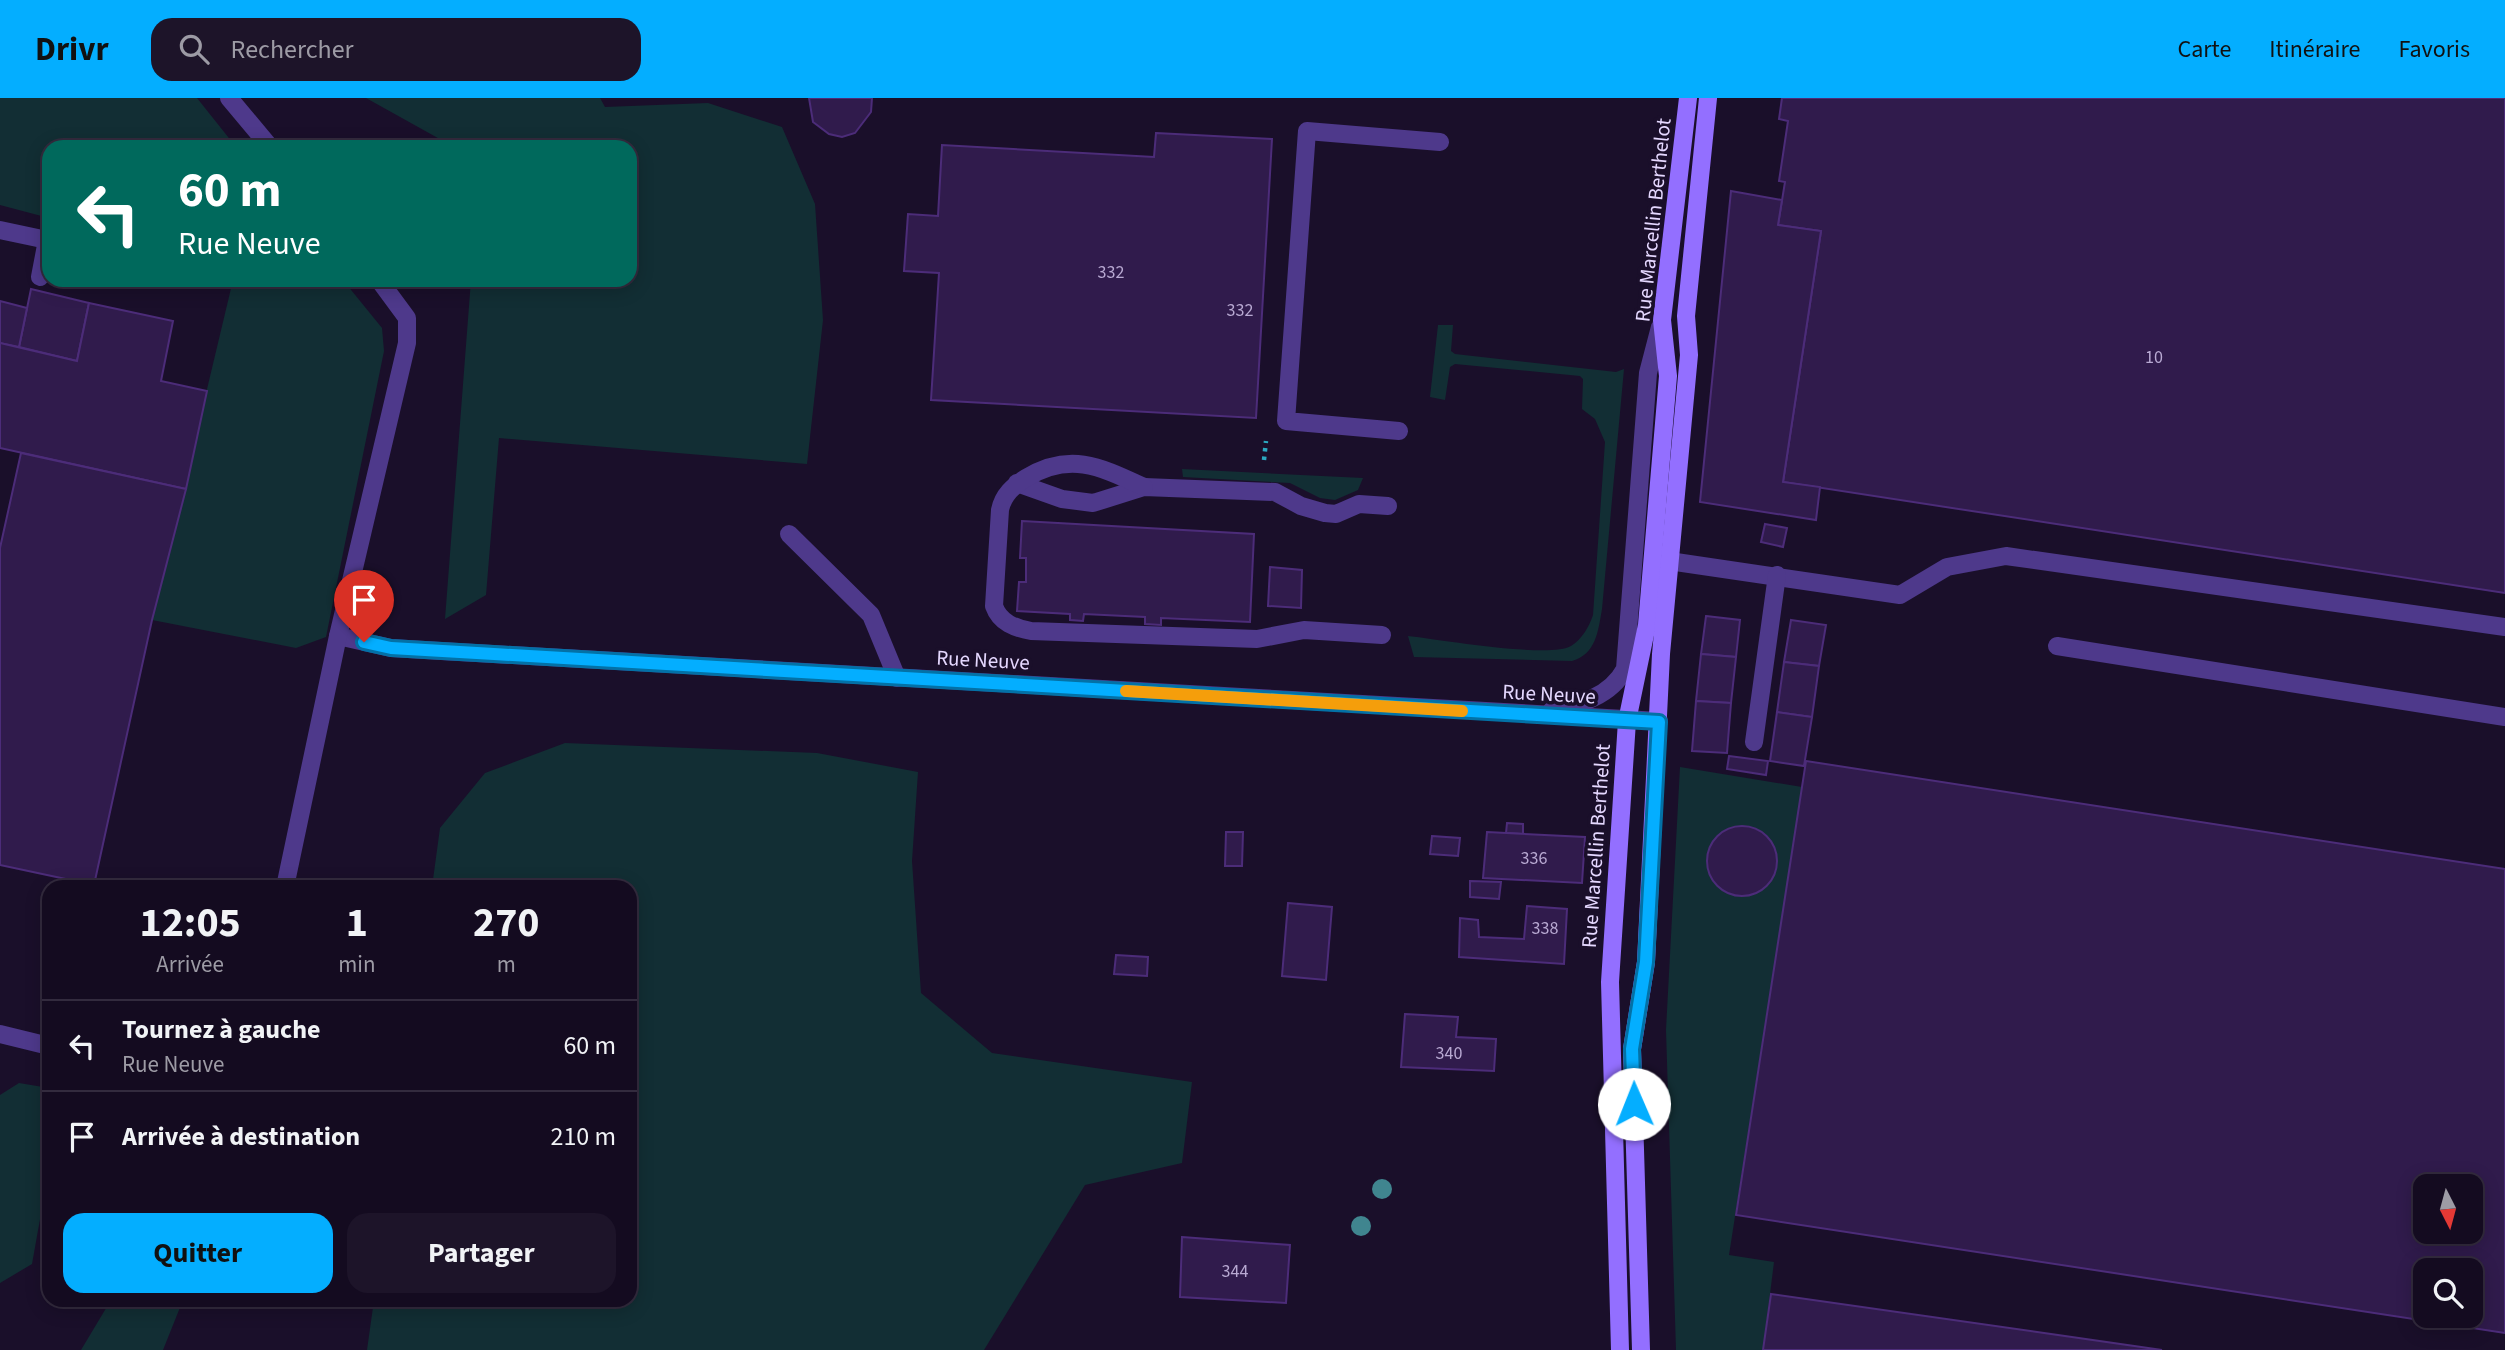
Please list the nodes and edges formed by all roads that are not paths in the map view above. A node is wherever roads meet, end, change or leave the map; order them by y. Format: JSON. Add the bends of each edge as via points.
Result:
{"nodes":[{"id":1,"x":229,"y":98,"type":"edge"},
{"id":2,"x":1688,"y":98,"type":"edge"},
{"id":3,"x":1708,"y":98,"type":"edge"},
{"id":4,"x":264,"y":140,"type":"edge"},
{"id":5,"x":1440,"y":142,"type":"dead end"},
{"id":6,"x":0,"y":230,"type":"edge"},
{"id":7,"x":42,"y":239,"type":"edge"},
{"id":8,"x":42,"y":266,"type":"edge"},
{"id":9,"x":40,"y":277,"type":"dead end"},
{"id":10,"x":384,"y":287,"type":"edge"},
{"id":11,"x":1662,"y":320,"type":"junction"},
{"id":12,"x":1399,"y":431,"type":"dead end"},
{"id":13,"x":1017,"y":483,"type":"junction"},
{"id":14,"x":1144,"y":487,"type":"junction"},
{"id":15,"x":1388,"y":506,"type":"dead end"},
{"id":16,"x":789,"y":534,"type":"dead end"},
{"id":17,"x":1669,"y":561,"type":"junction"},
{"id":18,"x":1777,"y":576,"type":"junction"},
{"id":19,"x":2505,"y":627,"type":"edge"},
{"id":20,"x":1382,"y":635,"type":"dead end"},
{"id":21,"x":338,"y":636,"type":"junction"},
{"id":22,"x":2057,"y":646,"type":"dead end"},
{"id":23,"x":897,"y":678,"type":"junction"},
{"id":24,"x":1534,"y":716,"type":"junction"},
{"id":25,"x":2505,"y":717,"type":"edge"},
{"id":26,"x":1627,"y":721,"type":"junction"},
{"id":27,"x":1659,"y":722,"type":"junction"},
{"id":28,"x":1754,"y":742,"type":"dead end"},
{"id":29,"x":286,"y":880,"type":"edge"},
{"id":30,"x":0,"y":1034,"type":"edge"},
{"id":31,"x":42,"y":1044,"type":"edge"},
{"id":32,"x":1620,"y":1350,"type":"edge"},
{"id":33,"x":1640,"y":1350,"type":"edge"}],
"edges":[{"from":1,"to":4,"type":"lane"},
{"from":2,"to":11,"type":"main road","name":"Rue Marcellin Berthelot"},
{"from":3,"to":17,"type":"main road","name":"Rue Marcellin Berthelot","via":[[1686,316],[1689,355]]},
{"from":5,"to":12,"type":"lane","via":[[1307,131],[1286,421]]},
{"from":6,"to":7,"type":"lane"},
{"from":8,"to":9,"type":"lane"},
{"from":10,"to":21,"type":"lane","via":[[407,318],[407,343]]},
{"from":11,"to":24,"type":"lane","via":[[1648,373],[1625,669],[1618,683],[1606,692]]},
{"from":11,"to":26,"type":"main road","name":"Rue Marcellin Berthelot","via":[[1668,376],[1651,584],[1644,652]]},
{"from":13,"to":14,"type":"lane","via":[[1062,499],[1093,503]]},
{"from":13,"to":14,"type":"lane","via":[[1058,463],[1097,465]]},
{"from":13,"to":20,"type":"lane","via":[[1002,499],[1000,510],[995,606],[997,614],[1016,629],[1257,639],[1304,630]]},
{"from":14,"to":15,"type":"lane","via":[[1275,492],[1301,506],[1336,514],[1359,504]]},
{"from":16,"to":23,"type":"lane","via":[[872,615]]},
{"from":17,"to":18,"type":"lane"},
{"from":17,"to":27,"type":"main road","name":"Rue Marcellin Berthelot"},
{"from":18,"to":19,"type":"lane","via":[[1899,595],[1947,567],[2007,556]]},
{"from":18,"to":28,"type":"lane"},
{"from":21,"to":23,"type":"lane","name":"Rue Neuve","via":[[391,648]]},
{"from":21,"to":29,"type":"lane"},
{"from":22,"to":25,"type":"lane"},
{"from":23,"to":24,"type":"lane","name":"Rue Neuve"},
{"from":24,"to":26,"type":"lane","name":"Rue Neuve"},
{"from":26,"to":27,"type":"lane","name":"Rue Neuve"},
{"from":26,"to":32,"type":"main road","name":"Rue Marcellin Berthelot","via":[[1610,982]]},
{"from":27,"to":33,"type":"main road","name":"Rue Marcellin Berthelot","via":[[1646,962],[1632,1049]]},
{"from":30,"to":31,"type":"lane"}]}
